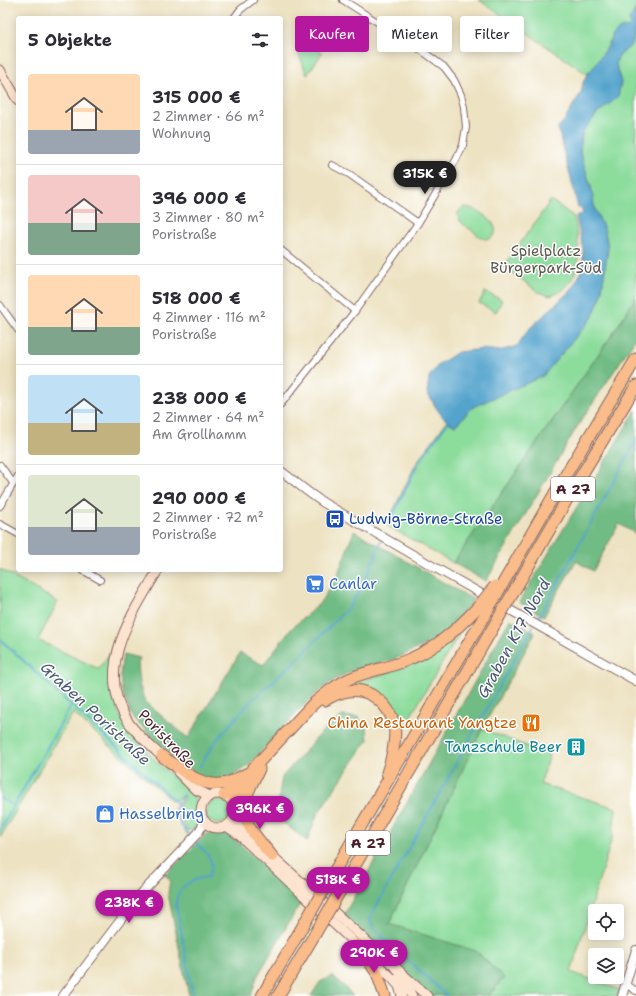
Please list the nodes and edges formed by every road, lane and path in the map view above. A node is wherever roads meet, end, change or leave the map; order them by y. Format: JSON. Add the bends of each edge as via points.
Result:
{"nodes":[{"id":1,"x":253,"y":0,"type":"edge"},
{"id":2,"x":343,"y":0,"type":"edge"},
{"id":3,"x":236,"y":16,"type":"edge"},
{"id":4,"x":0,"y":70,"type":"edge"},
{"id":5,"x":16,"y":98,"type":"edge"},
{"id":6,"x":332,"y":165,"type":"dead end"},
{"id":7,"x":418,"y":223,"type":"junction"},
{"id":8,"x":283,"y":252,"type":"edge"},
{"id":9,"x":0,"y":305,"type":"edge"},
{"id":10,"x":355,"y":311,"type":"junction"},
{"id":11,"x":16,"y":327,"type":"edge"},
{"id":12,"x":636,"y":359,"type":"edge"},
{"id":13,"x":636,"y":386,"type":"edge"},
{"id":14,"x":283,"y":401,"type":"edge"},
{"id":15,"x":0,"y":465,"type":"edge"},
{"id":16,"x":283,"y":472,"type":"edge"},
{"id":17,"x":16,"y":479,"type":"edge"},
{"id":18,"x":283,"y":479,"type":"edge"},
{"id":19,"x":13,"y":484,"type":"junction"},
{"id":20,"x":305,"y":491,"type":"junction"},
{"id":21,"x":0,"y":506,"type":"edge"},
{"id":22,"x":0,"y":524,"type":"edge"},
{"id":23,"x":16,"y":533,"type":"edge"},
{"id":24,"x":86,"y":572,"type":"edge"},
{"id":25,"x":157,"y":572,"type":"edge"},
{"id":26,"x":100,"y":580,"type":"dead end"},
{"id":27,"x":481,"y":610,"type":"junction"},
{"id":28,"x":636,"y":681,"type":"edge"},
{"id":29,"x":162,"y":756,"type":"junction"},
{"id":30,"x":255,"y":770,"type":"junction"},
{"id":31,"x":195,"y":788,"type":"junction"},
{"id":32,"x":380,"y":794,"type":"junction"},
{"id":33,"x":224,"y":795,"type":"junction"},
{"id":34,"x":210,"y":796,"type":"junction"},
{"id":35,"x":203,"y":803,"type":"junction"},
{"id":36,"x":233,"y":803,"type":"junction"},
{"id":37,"x":233,"y":819,"type":"junction"},
{"id":38,"x":207,"y":823,"type":"junction"},
{"id":39,"x":226,"y":826,"type":"junction"},
{"id":40,"x":272,"y":856,"type":"junction"},
{"id":41,"x":358,"y":945,"type":"junction"},
{"id":42,"x":636,"y":950,"type":"edge"},
{"id":43,"x":390,"y":961,"type":"junction"},
{"id":44,"x":626,"y":984,"type":"junction"},
{"id":45,"x":636,"y":991,"type":"edge"},
{"id":46,"x":63,"y":996,"type":"edge"},
{"id":47,"x":262,"y":996,"type":"edge"},
{"id":48,"x":278,"y":996,"type":"edge"},
{"id":49,"x":385,"y":996,"type":"edge"},
{"id":50,"x":402,"y":996,"type":"edge"},
{"id":51,"x":412,"y":996,"type":"edge"},
{"id":52,"x":427,"y":996,"type":"edge"},
{"id":53,"x":622,"y":996,"type":"edge"}],
"edges":[{"from":1,"to":3,"type":"street"},
{"from":2,"to":7,"type":"street","via":[[434,58],[454,80],[461,95],[466,127],[463,145]]},
{"from":4,"to":5,"type":"main road"},
{"from":6,"to":7,"type":"street","via":[[349,174]]},
{"from":7,"to":10,"type":"street"},
{"from":8,"to":10,"type":"street"},
{"from":9,"to":11,"type":"street"},
{"from":10,"to":14,"type":"street"},
{"from":12,"to":27,"type":"highway","number":"A 27","bridge":true,"via":[[527,540]]},
{"from":13,"to":48,"type":"highway","number":"A 27","bridge":true,"via":[[573,489]]},
{"from":15,"to":19,"type":"street"},
{"from":16,"to":20,"type":"street"},
{"from":17,"to":19,"type":"street"},
{"from":18,"to":20,"type":"street"},
{"from":19,"to":21,"type":"street"},
{"from":20,"to":28,"type":"street"},
{"from":22,"to":23,"type":"street"},
{"from":24,"to":26,"type":"street"},
{"from":25,"to":29,"type":"main road","name":"Poristraße","via":[[122,636],[114,679],[120,704],[130,724]]},
{"from":27,"to":30,"type":"highway","via":[[426,652],[351,678],[327,692],[309,708]]},
{"from":27,"to":32,"type":"highway","number":"A 27"},
{"from":29,"to":30,"type":"highway","via":[[192,777],[210,784],[221,784]]},
{"from":29,"to":31,"type":"main road","name":"Poristraße"},
{"from":30,"to":32,"type":"highway","via":[[319,705],[332,696],[358,691],[368,693],[386,707],[394,724],[391,762]]},
{"from":30,"to":33,"type":"highway"},
{"from":30,"to":36,"type":"highway"},
{"from":30,"to":40,"type":"highway","via":[[244,811],[251,830]]},
{"from":31,"to":34,"type":"main road","name":"Poristraße"},
{"from":31,"to":35,"type":"main road","name":"Poristraße"},
{"from":32,"to":47,"type":"highway","number":"A 27","bridge":true},
{"from":33,"to":34,"type":"main road"},
{"from":33,"to":36,"type":"main road"},
{"from":34,"to":35,"type":"main road"},
{"from":35,"to":38,"type":"main road","name":"Poristraße","via":[[202,812]]},
{"from":36,"to":37,"type":"main road"},
{"from":37,"to":39,"type":"main road"},
{"from":37,"to":40,"type":"main road"},
{"from":38,"to":39,"type":"main road","via":[[218,828]]},
{"from":38,"to":46,"type":"street","via":[[131,906]]},
{"from":39,"to":41,"type":"main road","via":[[238,834]]},
{"from":40,"to":43,"type":"main road"},
{"from":41,"to":49,"type":"highway","via":[[377,973]]},
{"from":41,"to":50,"type":"main road","via":[[396,981]]},
{"from":42,"to":44,"type":"street"},
{"from":43,"to":51,"type":"main road"},
{"from":43,"to":52,"type":"main road"},
{"from":44,"to":45,"type":"street"},
{"from":44,"to":53,"type":"street"}]}
